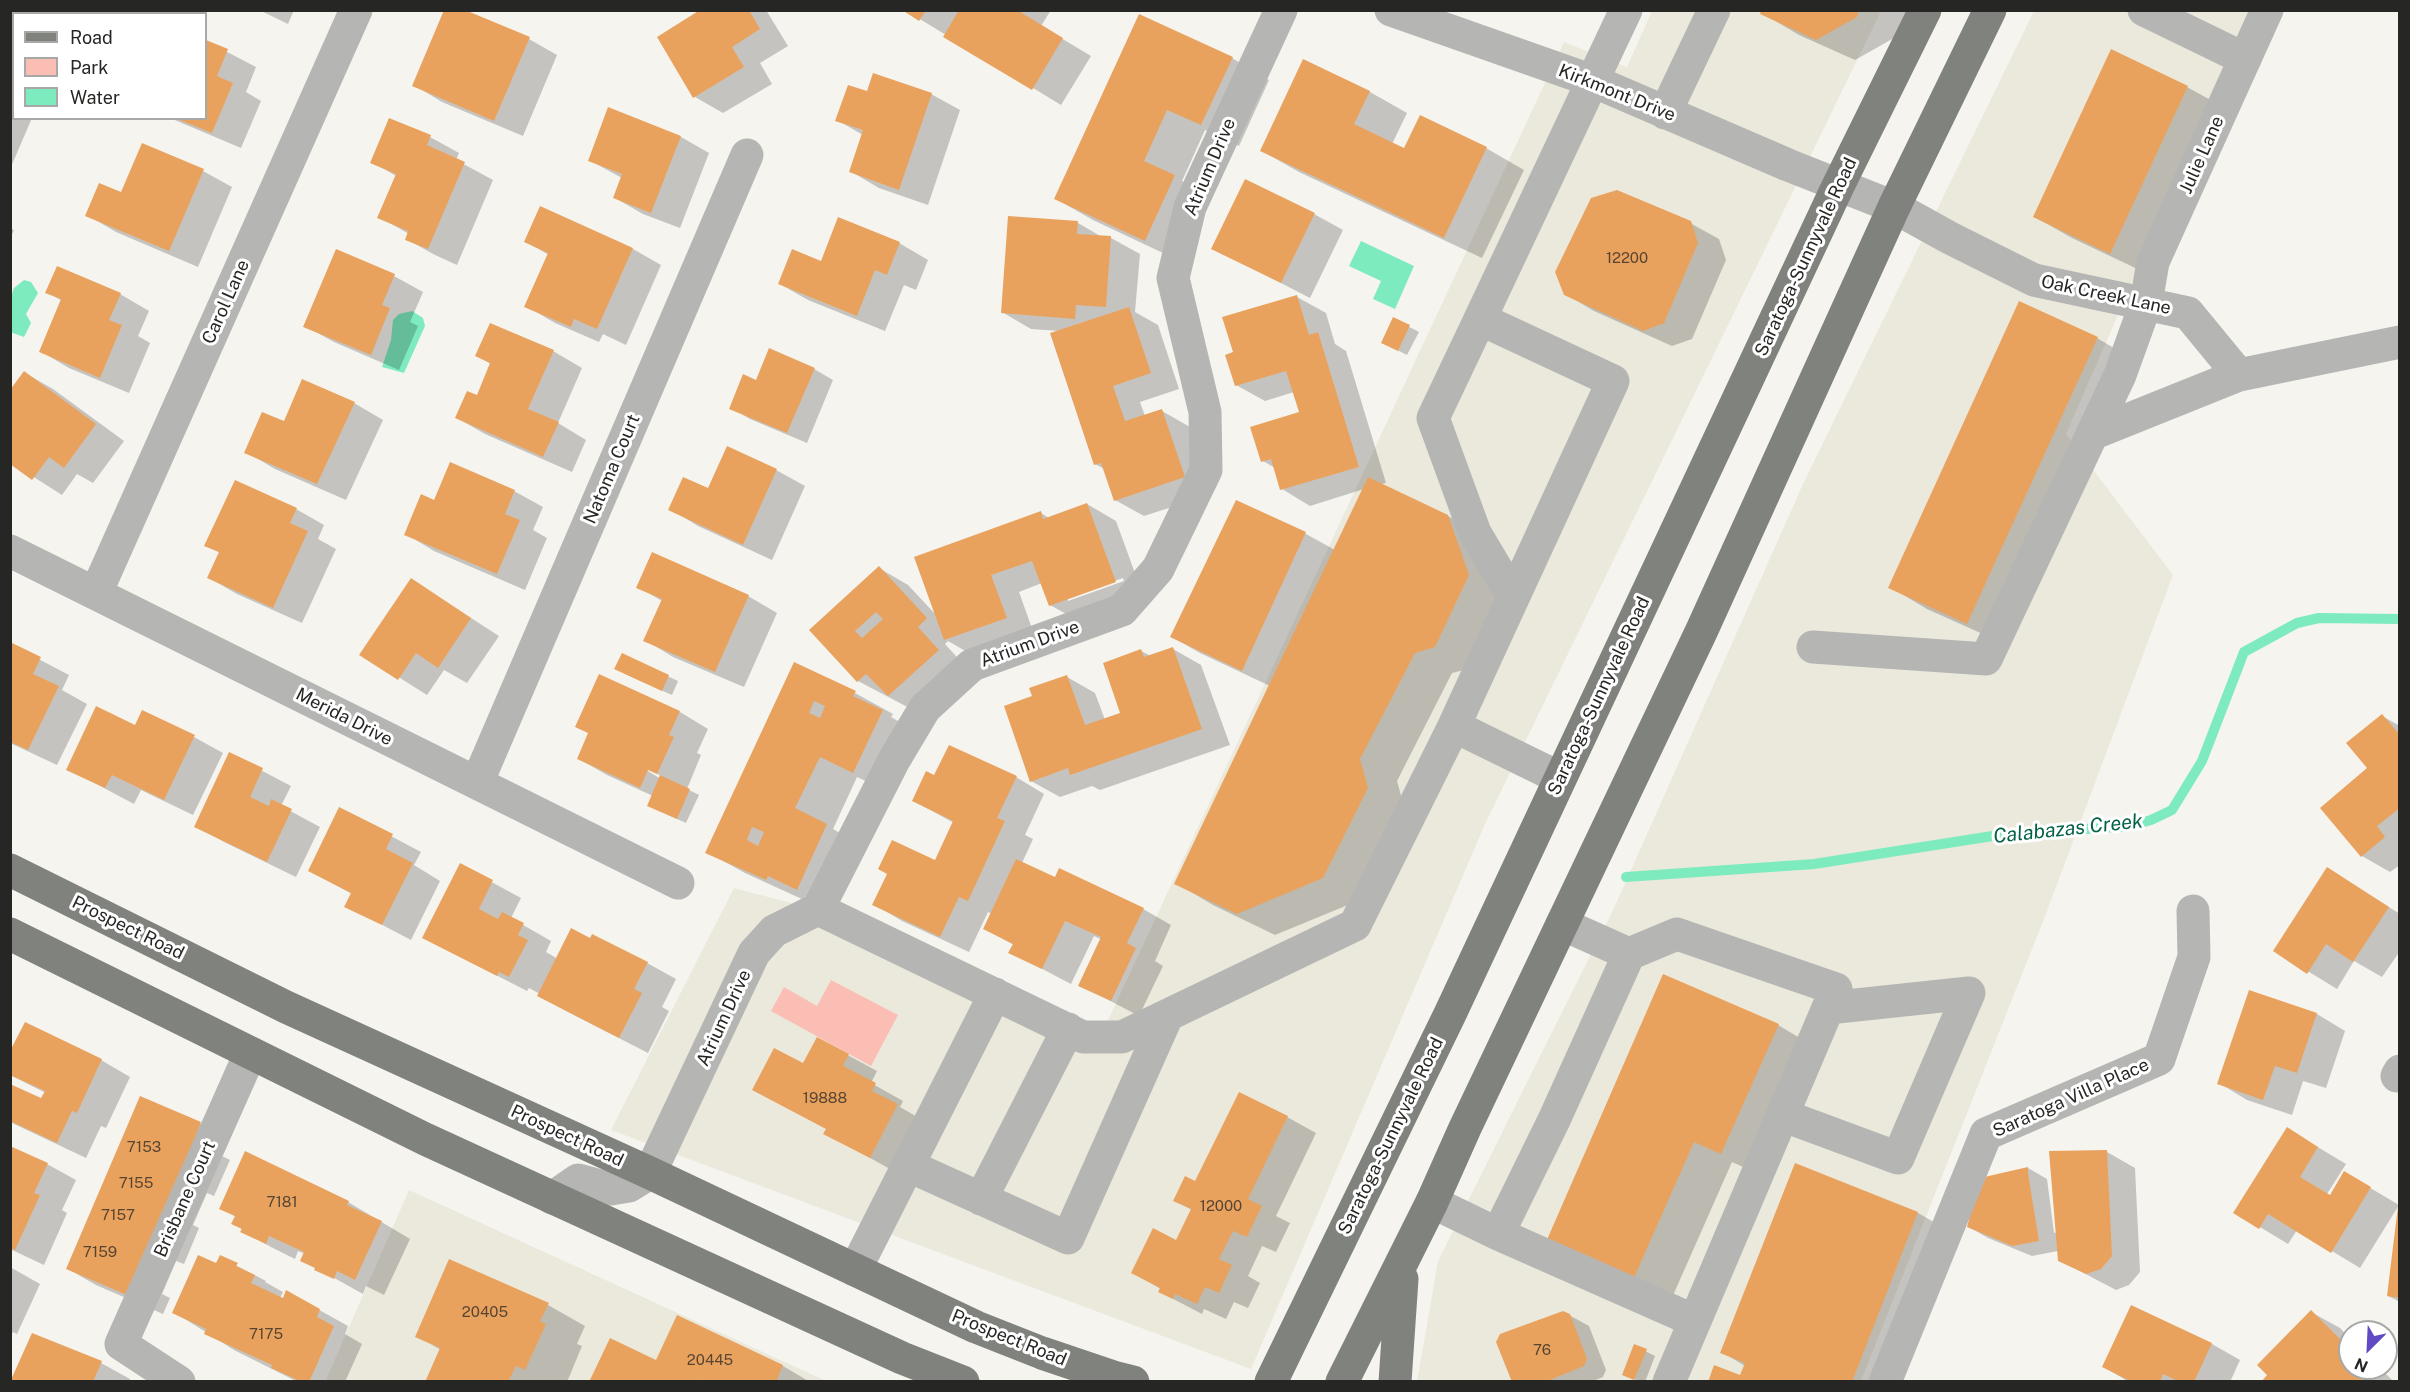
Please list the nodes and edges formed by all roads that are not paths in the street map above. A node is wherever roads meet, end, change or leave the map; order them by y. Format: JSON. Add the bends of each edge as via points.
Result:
{"nodes":[{"id":1,"x":356,"y":10,"type":"edge"},
{"id":2,"x":1281,"y":10,"type":"edge"},
{"id":3,"x":1391,"y":10,"type":"edge"},
{"id":4,"x":1626,"y":10,"type":"edge"},
{"id":5,"x":1714,"y":10,"type":"edge"},
{"id":6,"x":1924,"y":10,"type":"edge"},
{"id":7,"x":1990,"y":10,"type":"edge"},
{"id":8,"x":2144,"y":10,"type":"edge"},
{"id":9,"x":2267,"y":10,"type":"edge"},
{"id":10,"x":2245,"y":59,"type":"junction"},
{"id":11,"x":1593,"y":81,"type":"junction"},
{"id":12,"x":1665,"y":113,"type":"junction"},
{"id":13,"x":747,"y":155,"type":"dead end"},
{"id":14,"x":1838,"y":186,"type":"junction"},
{"id":15,"x":1894,"y":207,"type":"junction"},
{"id":16,"x":2146,"y":303,"type":"junction"},
{"id":17,"x":1480,"y":319,"type":"junction"},
{"id":18,"x":2400,"y":342,"type":"edge"},
{"id":19,"x":2239,"y":375,"type":"junction"},
{"id":20,"x":2092,"y":434,"type":"junction"},
{"id":21,"x":10,"y":551,"type":"edge"},
{"id":22,"x":96,"y":593,"type":"junction"},
{"id":23,"x":1513,"y":597,"type":"junction"},
{"id":24,"x":1813,"y":647,"type":"dead end"},
{"id":25,"x":1454,"y":726,"type":"junction"},
{"id":26,"x":1560,"y":778,"type":"junction"},
{"id":27,"x":477,"y":783,"type":"junction"},
{"id":28,"x":10,"y":870,"type":"edge"},
{"id":29,"x":678,"y":883,"type":"dead end"},
{"id":30,"x":818,"y":909,"type":"junction"},
{"id":31,"x":2193,"y":911,"type":"dead end"},
{"id":32,"x":1562,"y":924,"type":"junction"},
{"id":33,"x":10,"y":934,"type":"edge"},
{"id":34,"x":1629,"y":954,"type":"junction"},
{"id":35,"x":995,"y":994,"type":"junction"},
{"id":36,"x":1828,"y":1008,"type":"junction"},
{"id":37,"x":1167,"y":1016,"type":"junction"},
{"id":38,"x":1068,"y":1029,"type":"junction"},
{"id":39,"x":250,"y":1054,"type":"junction"},
{"id":40,"x":1782,"y":1115,"type":"junction"},
{"id":41,"x":907,"y":1165,"type":"junction"},
{"id":42,"x":650,"y":1173,"type":"junction"},
{"id":43,"x":552,"y":1198,"type":"junction"},
{"id":44,"x":981,"y":1199,"type":"junction"},
{"id":45,"x":1432,"y":1202,"type":"junction"},
{"id":46,"x":1498,"y":1234,"type":"junction"},
{"id":47,"x":1404,"y":1262,"type":"junction"},
{"id":48,"x":855,"y":1270,"type":"junction"},
{"id":49,"x":1695,"y":1321,"type":"junction"},
{"id":50,"x":914,"y":1373,"type":"edge"},
{"id":51,"x":179,"y":1382,"type":"edge"},
{"id":52,"x":963,"y":1382,"type":"edge"},
{"id":53,"x":1133,"y":1382,"type":"edge"},
{"id":54,"x":1272,"y":1382,"type":"edge"},
{"id":55,"x":1342,"y":1382,"type":"edge"},
{"id":56,"x":1395,"y":1382,"type":"edge"},
{"id":57,"x":1669,"y":1382,"type":"edge"},
{"id":58,"x":1885,"y":1382,"type":"edge"}],
"edges":[{"from":1,"to":22,"type":"street","name":"Carol Lane"},
{"from":2,"to":30,"type":"street","name":"Atrium Drive","via":[[1190,207],[1173,278],[1205,412],[1206,470],[1158,569],[1122,610],[972,665],[925,708]]},
{"from":3,"to":11,"type":"street","name":"Kirkmont Drive"},
{"from":4,"to":11,"type":"street"},
{"from":5,"to":12,"type":"street"},
{"from":6,"to":14,"type":"main road","name":"Saratoga-Sunnyvale Road"},
{"from":7,"to":15,"type":"main road"},
{"from":8,"to":10,"type":"street"},
{"from":9,"to":10,"type":"street","name":"Julie Lane"},
{"from":10,"to":16,"type":"street","name":"Julie Lane","via":[[2153,262]]},
{"from":11,"to":12,"type":"street","name":"Kirkmont Drive"},
{"from":11,"to":17,"type":"street"},
{"from":12,"to":14,"type":"street","name":"Kirkmont Drive"},
{"from":13,"to":27,"type":"street","name":"Natoma Court"},
{"from":14,"to":15,"type":"street","name":"Oak Creek Lane"},
{"from":14,"to":26,"type":"main road","name":"Saratoga-Sunnyvale Road"},
{"from":15,"to":16,"type":"street","name":"Oak Creek Lane","via":[[2034,280]]},
{"from":15,"to":32,"type":"main road","via":[[1701,632]]},
{"from":16,"to":19,"type":"street","name":"Oak Creek Lane","via":[[2188,313]]},
{"from":16,"to":20,"type":"street","name":"Julie Lane","via":[[2120,375]]},
{"from":17,"to":23,"type":"street","via":[[1433,418],[1475,533]]},
{"from":17,"to":23,"type":"street","via":[[1613,381]]},
{"from":18,"to":19,"type":"street"},
{"from":19,"to":20,"type":"street"},
{"from":20,"to":24,"type":"street","name":"Julie Lane","via":[[1986,659]]},
{"from":21,"to":22,"type":"street","name":"Merida Drive"},
{"from":22,"to":27,"type":"street","name":"Merida Drive"},
{"from":23,"to":25,"type":"street"},
{"from":25,"to":26,"type":"street"},
{"from":25,"to":37,"type":"street","via":[[1355,925]]},
{"from":26,"to":54,"type":"main road","name":"Saratoga-Sunnyvale Road"},
{"from":27,"to":29,"type":"street","name":"Merida Drive"},
{"from":28,"to":42,"type":"main road","name":"Prospect Road","via":[[286,1007]]},
{"from":30,"to":35,"type":"street"},
{"from":30,"to":42,"type":"street","name":"Atrium Drive","via":[[774,931],[754,953]]},
{"from":31,"to":58,"type":"street","name":"Saratoga Villa Place","via":[[2194,957],[2159,1059],[1986,1134]]},
{"from":32,"to":34,"type":"street"},
{"from":32,"to":45,"type":"main road"},
{"from":33,"to":39,"type":"main road"},
{"from":34,"to":36,"type":"street","via":[[1677,934],[1836,989]]},
{"from":34,"to":46,"type":"street"},
{"from":35,"to":38,"type":"street"},
{"from":35,"to":41,"type":"street"},
{"from":36,"to":40,"type":"street"},
{"from":36,"to":40,"type":"street","via":[[1969,993],[1898,1158]]},
{"from":37,"to":38,"type":"street","via":[[1122,1037],[1083,1037]]},
{"from":37,"to":44,"type":"street","via":[[1068,1238]]},
{"from":38,"to":44,"type":"street"},
{"from":39,"to":43,"type":"main road"},
{"from":39,"to":51,"type":"street","name":"Brisbane Court","via":[[121,1344]]},
{"from":40,"to":49,"type":"street"},
{"from":41,"to":44,"type":"street"},
{"from":41,"to":48,"type":"street"},
{"from":42,"to":43,"type":"street","via":[[629,1186],[611,1189],[578,1180]]},
{"from":42,"to":48,"type":"main road","name":"Prospect Road"},
{"from":43,"to":50,"type":"main road"},
{"from":45,"to":46,"type":"street"},
{"from":45,"to":47,"type":"main road"},
{"from":46,"to":49,"type":"street"},
{"from":47,"to":55,"type":"main road"},
{"from":47,"to":56,"type":"main road"},
{"from":48,"to":53,"type":"main road","name":"Prospect Road","via":[[976,1327]]},
{"from":49,"to":57,"type":"street"},
{"from":50,"to":52,"type":"main road"}]}
